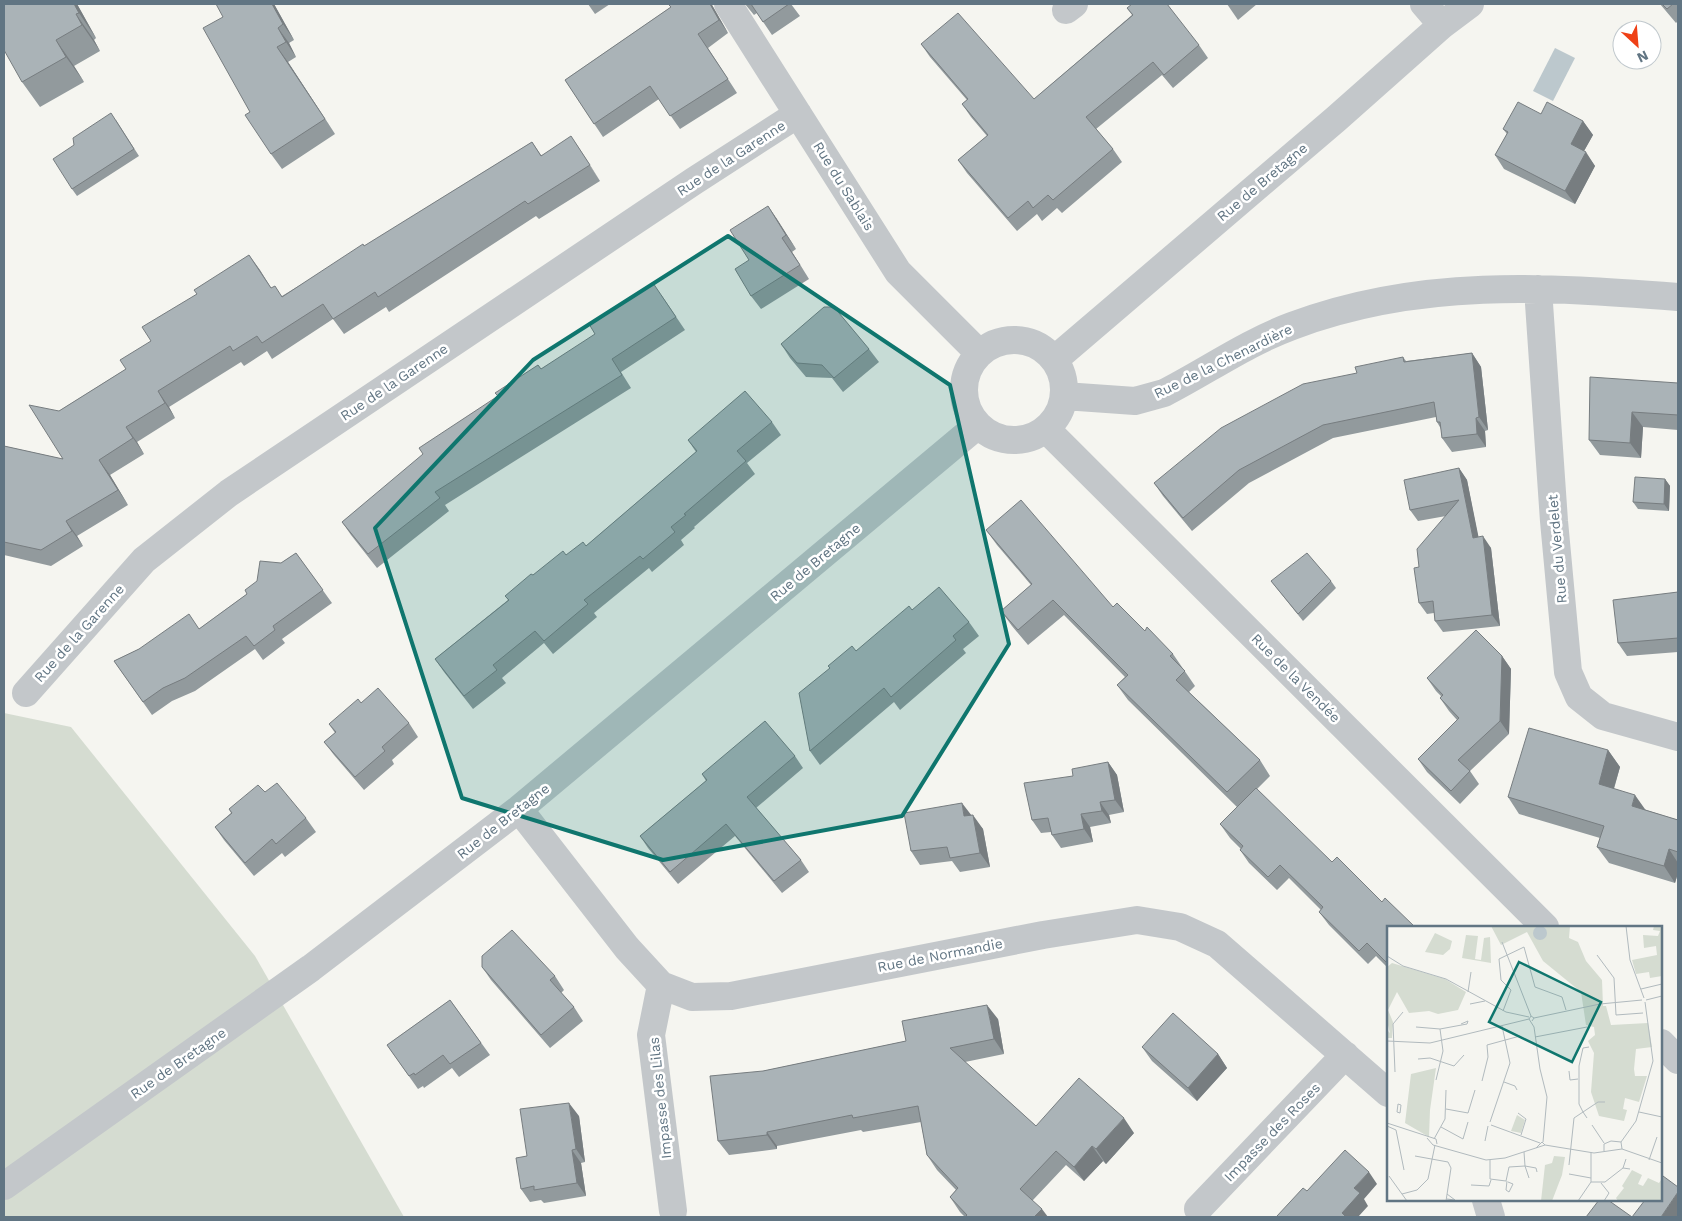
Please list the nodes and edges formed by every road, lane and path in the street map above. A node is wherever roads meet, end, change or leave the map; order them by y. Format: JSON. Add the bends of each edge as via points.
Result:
{"nodes":[{"id":1,"x":728,"y":4,"type":"edge"},
{"id":2,"x":1424,"y":4,"type":"edge"},
{"id":3,"x":1470,"y":4,"type":"edge"},
{"id":4,"x":1442,"y":25,"type":"junction"},
{"id":5,"x":798,"y":114,"type":"junction"},
{"id":6,"x":1538,"y":289,"type":"junction"},
{"id":7,"x":1678,"y":297,"type":"edge"},
{"id":8,"x":979,"y":353,"type":"junction"},
{"id":9,"x":1054,"y":360,"type":"junction"},
{"id":10,"x":1064,"y":396,"type":"junction"},
{"id":11,"x":978,"y":425,"type":"junction"},
{"id":12,"x":1046,"y":429,"type":"junction"},
{"id":13,"x":26,"y":693,"type":"dead end"},
{"id":14,"x":1678,"y":737,"type":"edge"},
{"id":15,"x":519,"y":809,"type":"junction"},
{"id":16,"x":1544,"y":926,"type":"edge"},
{"id":17,"x":660,"y":985,"type":"junction"},
{"id":18,"x":1662,"y":1044,"type":"edge"},
{"id":19,"x":1345,"y":1055,"type":"junction"},
{"id":20,"x":1678,"y":1060,"type":"edge"},
{"id":21,"x":1387,"y":1092,"type":"edge"},
{"id":22,"x":4,"y":1186,"type":"edge"},
{"id":23,"x":1486,"y":1201,"type":"edge"},
{"id":24,"x":1198,"y":1209,"type":"dead end"},
{"id":25,"x":673,"y":1211,"type":"dead end"},
{"id":26,"x":1491,"y":1217,"type":"edge"}],
"edges":[{"from":1,"to":5,"type":"street","name":"Rue du Sablais"},
{"from":2,"to":4,"type":"street"},
{"from":3,"to":4,"type":"street","name":"Rue de Bretagne"},
{"from":4,"to":9,"type":"street","name":"Rue de Bretagne"},
{"from":5,"to":8,"type":"street","name":"Rue du Sablais","via":[[898,272]]},
{"from":5,"to":13,"type":"street","name":"Rue de la Garenne","via":[[228,492],[144,560]]},
{"from":6,"to":7,"type":"street","name":"Rue de la Chenardière"},
{"from":6,"to":10,"type":"street","name":"Rue de la Chenardière","via":[[1451,290],[1371,301],[1290,326],[1157,395],[1135,401]]},
{"from":6,"to":14,"type":"street","name":"Rue du Verdelet","via":[[1568,672],[1579,697],[1603,716]]},
{"from":8,"to":9,"type":"street","via":[[998,342],[1018,340],[1039,346]]},
{"from":8,"to":11,"type":"street","via":[[967,370],[963,391],[967,412]]},
{"from":9,"to":10,"type":"street","via":[[1063,377]]},
{"from":10,"to":12,"type":"street","via":[[1058,415]]},
{"from":11,"to":12,"type":"street","via":[[996,438],[1013,441],[1030,438]]},
{"from":11,"to":15,"type":"street","name":"Rue de Bretagne"},
{"from":12,"to":16,"type":"street","name":"Rue de la Vendée"},
{"from":15,"to":17,"type":"street","name":"Rue de Normandie","via":[[627,948]]},
{"from":15,"to":22,"type":"street","name":"Rue de Bretagne","via":[[311,968]]},
{"from":17,"to":19,"type":"street","name":"Rue de Normandie","via":[[692,997],[731,996],[1043,935],[1137,920],[1180,927],[1217,944]]},
{"from":17,"to":25,"type":"street","name":"Impasse des Lilas","via":[[651,1035]]},
{"from":18,"to":20,"type":"street"},
{"from":19,"to":21,"type":"street","name":"Rue de Normandie"},
{"from":19,"to":24,"type":"street","name":"Impasse des Roses"},
{"from":23,"to":26,"type":"street"}]}
